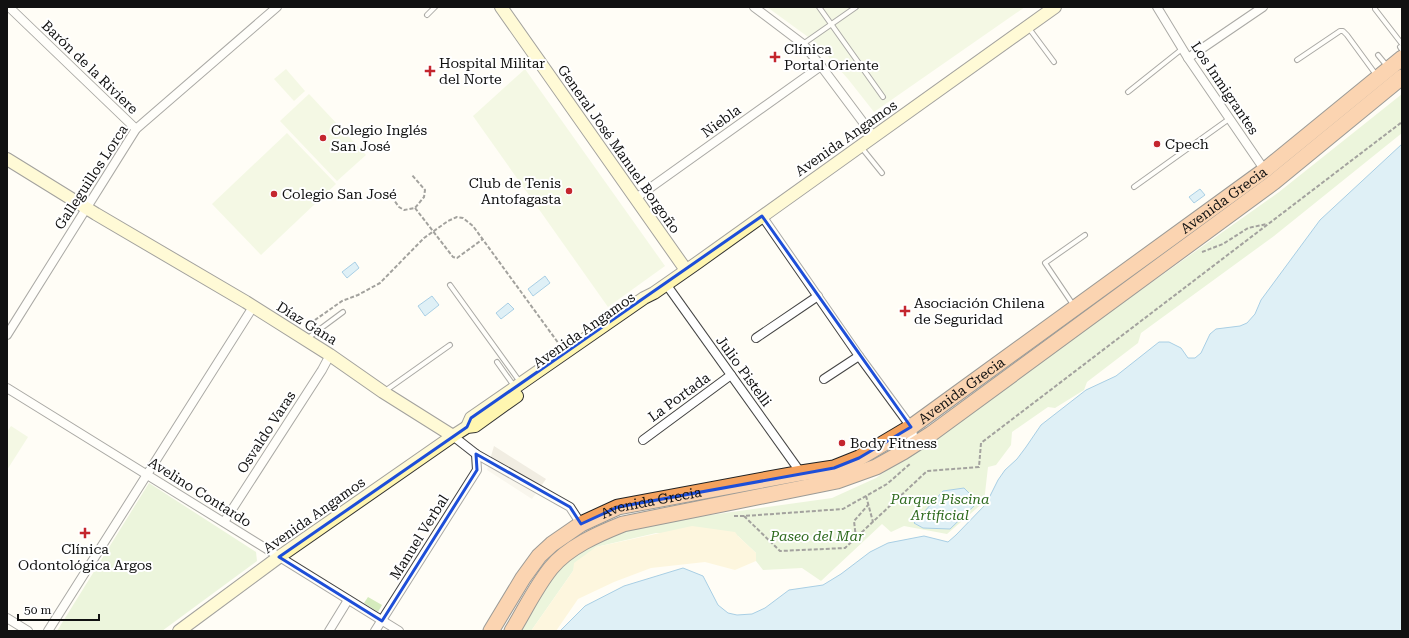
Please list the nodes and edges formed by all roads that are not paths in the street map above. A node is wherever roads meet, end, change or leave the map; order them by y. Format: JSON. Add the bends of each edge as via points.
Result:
{"nodes":[{"id":1,"x":9,"y":7,"type":"edge"},
{"id":2,"x":277,"y":7,"type":"edge"},
{"id":3,"x":435,"y":7,"type":"edge"},
{"id":4,"x":501,"y":7,"type":"edge"},
{"id":5,"x":754,"y":7,"type":"edge"},
{"id":6,"x":819,"y":7,"type":"edge"},
{"id":7,"x":856,"y":7,"type":"edge"},
{"id":8,"x":1055,"y":7,"type":"edge"},
{"id":9,"x":1157,"y":7,"type":"edge"},
{"id":10,"x":1263,"y":7,"type":"edge"},
{"id":11,"x":1375,"y":7,"type":"edge"},
{"id":12,"x":427,"y":14,"type":"dead end"},
{"id":13,"x":831,"y":25,"type":"junction"},
{"id":14,"x":1028,"y":27,"type":"junction"},
{"id":15,"x":803,"y":44,"type":"junction"},
{"id":16,"x":1182,"y":49,"type":"junction"},
{"id":17,"x":1401,"y":50,"type":"edge"},
{"id":18,"x":1378,"y":56,"type":"dead end"},
{"id":19,"x":1188,"y":58,"type":"junction"},
{"id":20,"x":1297,"y":60,"type":"dead end"},
{"id":21,"x":1054,"y":62,"type":"dead end"},
{"id":22,"x":821,"y":66,"type":"junction"},
{"id":23,"x":1384,"y":73,"type":"junction"},
{"id":24,"x":1402,"y":76,"type":"edge"},
{"id":25,"x":1128,"y":92,"type":"dead end"},
{"id":26,"x":883,"y":97,"type":"dead end"},
{"id":27,"x":1230,"y":119,"type":"junction"},
{"id":28,"x":136,"y":129,"type":"junction"},
{"id":29,"x":874,"y":137,"type":"junction"},
{"id":30,"x":861,"y":146,"type":"junction"},
{"id":31,"x":7,"y":159,"type":"edge"},
{"id":32,"x":882,"y":173,"type":"dead end"},
{"id":33,"x":1270,"y":176,"type":"junction"},
{"id":34,"x":1134,"y":187,"type":"dead end"},
{"id":35,"x":636,"y":198,"type":"junction"},
{"id":36,"x":86,"y":208,"type":"junction"},
{"id":37,"x":762,"y":216,"type":"junction"},
{"id":38,"x":1085,"y":235,"type":"dead end"},
{"id":39,"x":686,"y":270,"type":"junction"},
{"id":40,"x":666,"y":284,"type":"junction"},
{"id":41,"x":450,"y":285,"type":"dead end"},
{"id":42,"x":654,"y":293,"type":"junction"},
{"id":43,"x":818,"y":296,"type":"junction"},
{"id":44,"x":253,"y":307,"type":"junction"},
{"id":45,"x":1076,"y":308,"type":"junction"},
{"id":46,"x":343,"y":312,"type":"dead end"},
{"id":47,"x":7,"y":335,"type":"edge"},
{"id":48,"x":301,"y":337,"type":"junction"},
{"id":49,"x":756,"y":338,"type":"dead end"},
{"id":50,"x":450,"y":345,"type":"dead end"},
{"id":51,"x":330,"y":355,"type":"junction"},
{"id":52,"x":859,"y":356,"type":"junction"},
{"id":53,"x":497,"y":362,"type":"dead end"},
{"id":54,"x":731,"y":376,"type":"junction"},
{"id":55,"x":824,"y":379,"type":"dead end"},
{"id":56,"x":518,"y":385,"type":"junction"},
{"id":57,"x":7,"y":388,"type":"edge"},
{"id":58,"x":383,"y":392,"type":"junction"},
{"id":59,"x":467,"y":427,"type":"junction"},
{"id":60,"x":911,"y":427,"type":"junction"},
{"id":61,"x":453,"y":436,"type":"junction"},
{"id":62,"x":643,"y":440,"type":"dead end"},
{"id":63,"x":903,"y":452,"type":"junction"},
{"id":64,"x":476,"y":454,"type":"junction"},
{"id":65,"x":801,"y":473,"type":"junction"},
{"id":66,"x":147,"y":474,"type":"junction"},
{"id":67,"x":224,"y":522,"type":"junction"},
{"id":68,"x":581,"y":524,"type":"junction"},
{"id":69,"x":279,"y":557,"type":"junction"},
{"id":70,"x":348,"y":600,"type":"junction"},
{"id":71,"x":7,"y":618,"type":"edge"},
{"id":72,"x":382,"y":621,"type":"junction"},
{"id":73,"x":28,"y":631,"type":"edge"},
{"id":74,"x":48,"y":631,"type":"edge"},
{"id":75,"x":179,"y":631,"type":"edge"},
{"id":76,"x":329,"y":631,"type":"edge"},
{"id":77,"x":376,"y":631,"type":"edge"},
{"id":78,"x":399,"y":631,"type":"edge"},
{"id":79,"x":490,"y":631,"type":"edge"},
{"id":80,"x":512,"y":631,"type":"edge"}],
"edges":[{"from":1,"to":28,"type":"street","name":"Barón de la Riviere"},
{"from":2,"to":28,"type":"street","name":"Galleguillos Lorca"},
{"from":3,"to":12,"type":"lane"},
{"from":4,"to":35,"type":"main road","name":"General José Manuel Borgoño"},
{"from":5,"to":15,"type":"street"},
{"from":6,"to":13,"type":"lane"},
{"from":7,"to":13,"type":"lane"},
{"from":8,"to":14,"type":"main road","name":"Avenida Angamos"},
{"from":9,"to":16,"type":"street","name":"Los Inmigrantes"},
{"from":10,"to":19,"type":"street"},
{"from":11,"to":17,"type":"lane"},
{"from":13,"to":15,"type":"lane"},
{"from":13,"to":26,"type":"lane"},
{"from":14,"to":21,"type":"lane"},
{"from":14,"to":29,"type":"main road","name":"Avenida Angamos"},
{"from":15,"to":22,"type":"street"},
{"from":16,"to":19,"type":"street","name":"Los Inmigrantes"},
{"from":16,"to":25,"type":"lane"},
{"from":17,"to":23,"type":"highway","name":"Avenida Grecia"},
{"from":18,"to":23,"type":"lane"},
{"from":19,"to":27,"type":"street","name":"Los Inmigrantes"},
{"from":20,"to":23,"type":"lane","via":[[1343,31]]},
{"from":22,"to":29,"type":"street"},
{"from":22,"to":35,"type":"street","name":"Niebla"},
{"from":23,"to":33,"type":"highway","name":"Avenida Grecia"},
{"from":24,"to":33,"type":"highway","name":"Avenida Grecia"},
{"from":27,"to":33,"type":"street","name":"Los Inmigrantes"},
{"from":27,"to":34,"type":"lane"},
{"from":28,"to":36,"type":"street","name":"Galleguillos Lorca"},
{"from":29,"to":30,"type":"main road","name":"Avenida Angamos"},
{"from":30,"to":32,"type":"lane"},
{"from":30,"to":37,"type":"main road","name":"Avenida Angamos"},
{"from":31,"to":36,"type":"main road","name":"Díaz Gana"},
{"from":33,"to":45,"type":"highway","name":"Avenida Grecia"},
{"from":33,"to":63,"type":"highway","name":"Avenida Grecia","via":[[937,429]]},
{"from":35,"to":39,"type":"main road","name":"General José Manuel Borgoño"},
{"from":36,"to":44,"type":"main road","name":"Díaz Gana"},
{"from":36,"to":47,"type":"street","name":"Galleguillos Lorca"},
{"from":37,"to":39,"type":"main road","name":"Avenida Angamos"},
{"from":37,"to":43,"type":"street"},
{"from":38,"to":45,"type":"lane","via":[[1045,263]]},
{"from":39,"to":40,"type":"main road","name":"Avenida Angamos"},
{"from":40,"to":42,"type":"main road","name":"Avenida Angamos"},
{"from":40,"to":54,"type":"street","name":"Julio Pistelli"},
{"from":41,"to":56,"type":"lane"},
{"from":42,"to":56,"type":"main road","name":"Avenida Angamos"},
{"from":42,"to":59,"type":"main road","name":"Avenida Angamos","via":[[649,303],[475,426]]},
{"from":43,"to":49,"type":"street"},
{"from":43,"to":52,"type":"street"},
{"from":44,"to":48,"type":"main road","name":"Díaz Gana"},
{"from":44,"to":66,"type":"street"},
{"from":45,"to":60,"type":"highway","name":"Avenida Grecia"},
{"from":46,"to":48,"type":"lane"},
{"from":48,"to":51,"type":"main road","name":"Díaz Gana"},
{"from":50,"to":58,"type":"lane"},
{"from":51,"to":58,"type":"main road","name":"Díaz Gana"},
{"from":51,"to":67,"type":"street","name":"Osvaldo Varas"},
{"from":52,"to":55,"type":"street"},
{"from":52,"to":60,"type":"street"},
{"from":53,"to":56,"type":"lane"},
{"from":54,"to":62,"type":"street","name":"La Portada"},
{"from":54,"to":65,"type":"street","name":"Julio Pistelli"},
{"from":56,"to":59,"type":"main road","name":"Avenida Angamos","via":[[471,418]]},
{"from":57,"to":66,"type":"street","name":"Avelino Contardo"},
{"from":58,"to":61,"type":"main road","name":"Díaz Gana"},
{"from":59,"to":61,"type":"main road","name":"Avenida Angamos"},
{"from":60,"to":63,"type":"street","via":[[911,440]]},
{"from":60,"to":65,"type":"highway","name":"Avenida Grecia","via":[[859,458],[834,468]]},
{"from":61,"to":64,"type":"street","name":"Díaz Gana"},
{"from":61,"to":69,"type":"main road","name":"Avenida Angamos"},
{"from":63,"to":80,"type":"highway","name":"Avenida Grecia","via":[[876,467],[837,481],[623,524],[591,538],[551,567]]},
{"from":64,"to":68,"type":"street","name":"Díaz Gana","via":[[570,507]]},
{"from":64,"to":72,"type":"street","name":"Manuel Verbal","via":[[477,470]]},
{"from":65,"to":68,"type":"highway","name":"Avenida Grecia","via":[[618,507]]},
{"from":66,"to":67,"type":"street","name":"Avelino Contardo"},
{"from":66,"to":74,"type":"street"},
{"from":67,"to":69,"type":"street","name":"Avelino Contardo"},
{"from":68,"to":79,"type":"highway","name":"Avenida Grecia","via":[[539,556]]},
{"from":69,"to":70,"type":"street","name":"Avelino Contardo"},
{"from":69,"to":75,"type":"main road","name":"Avenida Angamos"},
{"from":70,"to":72,"type":"street","name":"Avelino Contardo"},
{"from":70,"to":76,"type":"street"},
{"from":71,"to":73,"type":"street"},
{"from":72,"to":77,"type":"street","name":"Manuel Verbal"},
{"from":72,"to":78,"type":"street","name":"Avelino Contardo"}]}
